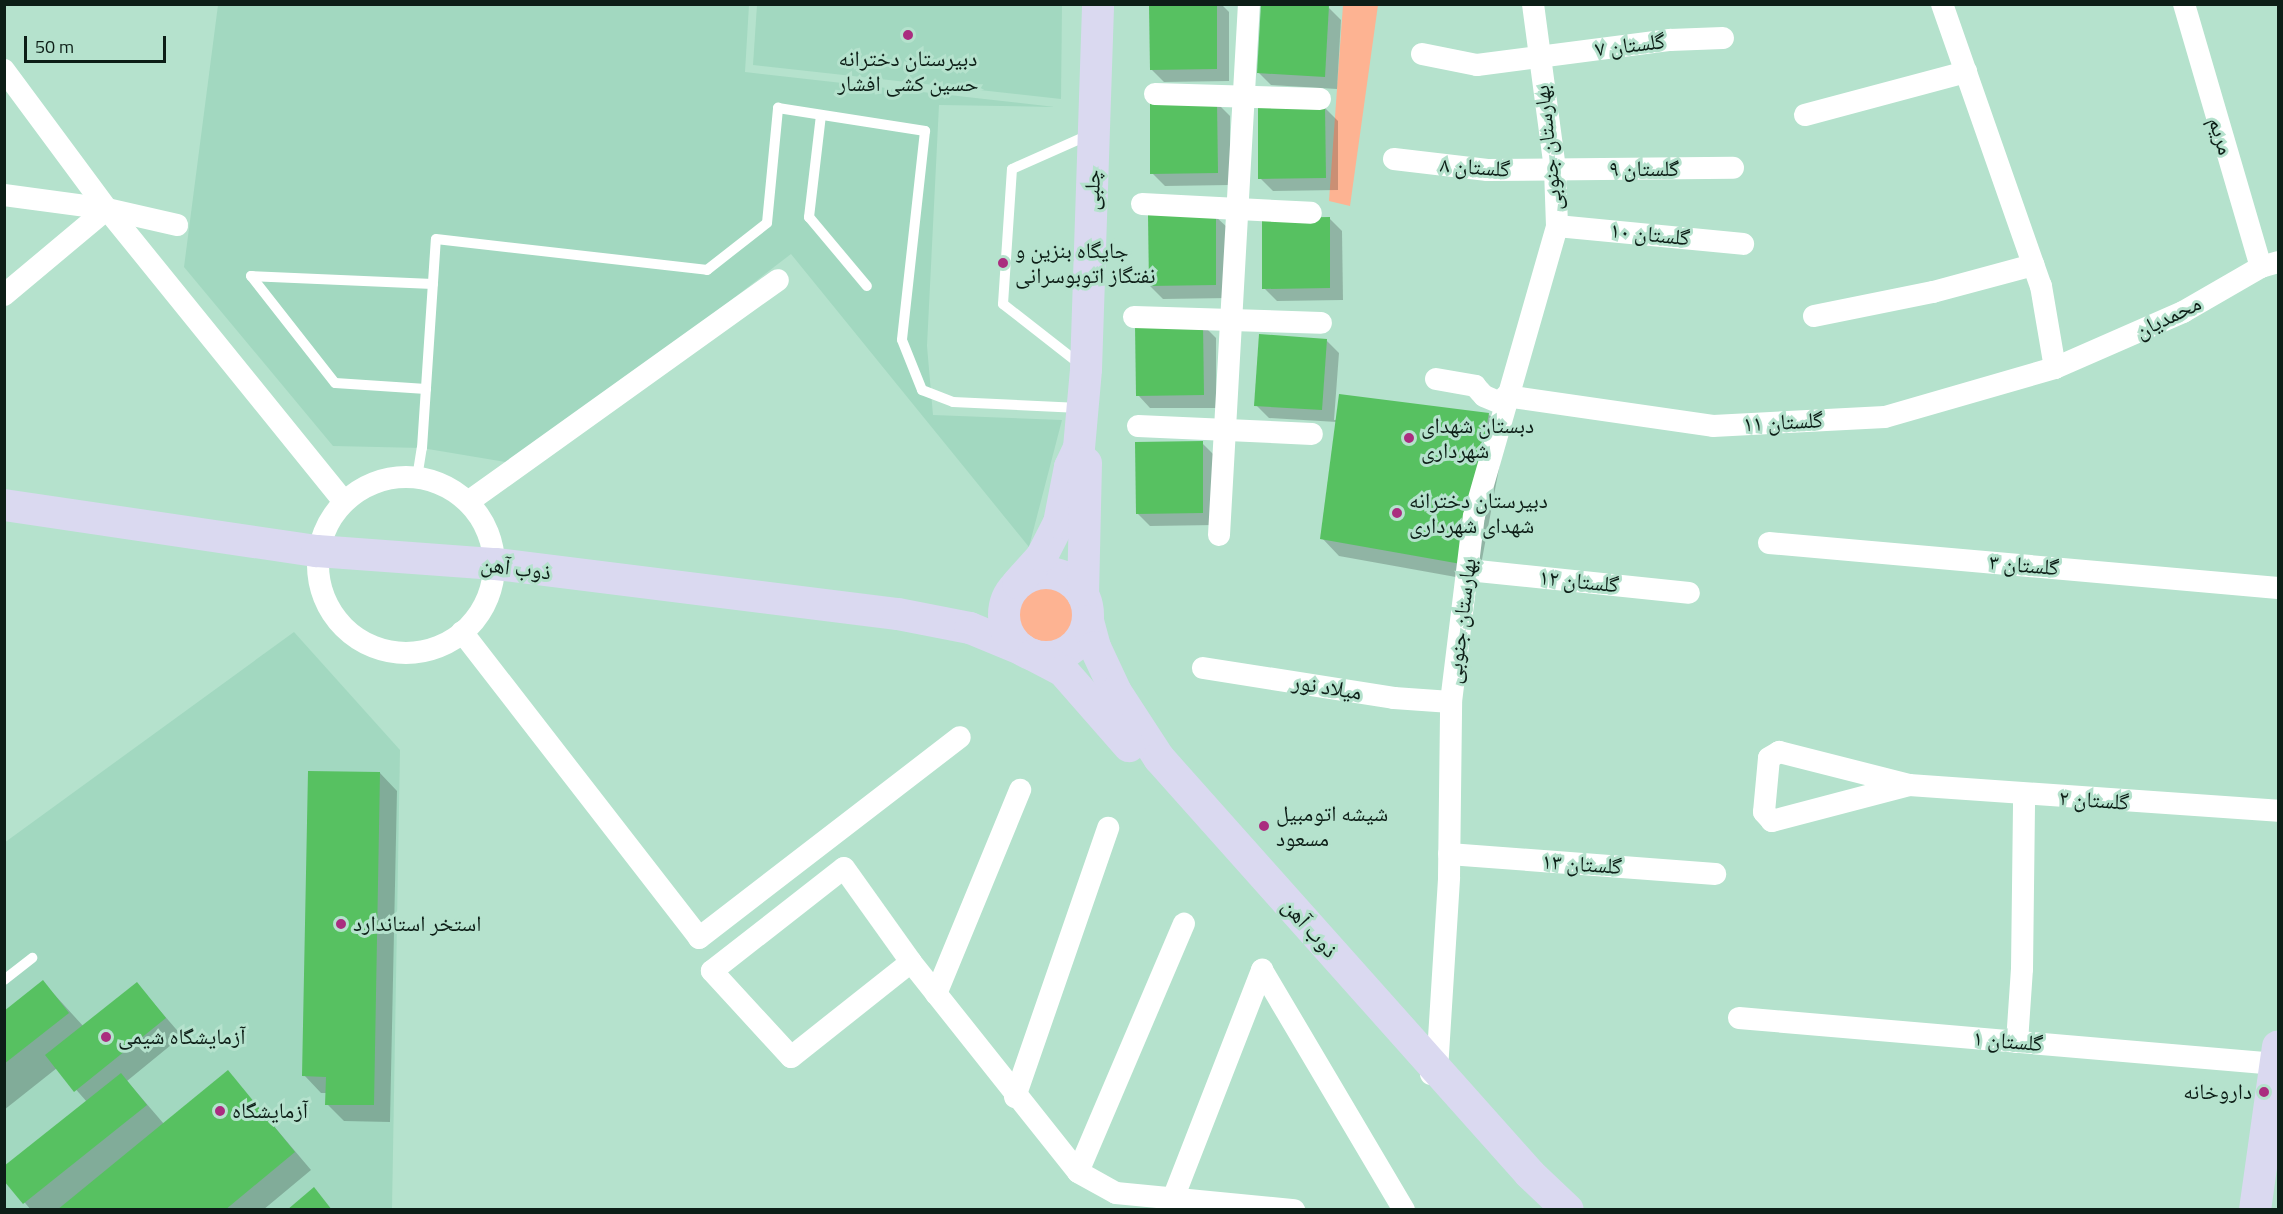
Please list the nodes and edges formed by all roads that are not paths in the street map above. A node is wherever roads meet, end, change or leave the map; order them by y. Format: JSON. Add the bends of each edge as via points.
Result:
{"nodes":[{"id":1,"x":1098,"y":4,"type":"edge"},
{"id":2,"x":1249,"y":4,"type":"edge"},
{"id":3,"x":1533,"y":4,"type":"edge"},
{"id":4,"x":1942,"y":4,"type":"edge"},
{"id":5,"x":2184,"y":4,"type":"edge"},
{"id":6,"x":1723,"y":38,"type":"dead end"},
{"id":7,"x":1422,"y":54,"type":"dead end"},
{"id":8,"x":1538,"y":58,"type":"junction"},
{"id":9,"x":4,"y":70,"type":"edge"},
{"id":10,"x":1966,"y":72,"type":"junction"},
{"id":11,"x":1155,"y":94,"type":"dead end"},
{"id":12,"x":1244,"y":98,"type":"junction"},
{"id":13,"x":1320,"y":99,"type":"dead end"},
{"id":14,"x":821,"y":115,"type":"junction"},
{"id":15,"x":1805,"y":116,"type":"dead end"},
{"id":16,"x":1094,"y":132,"type":"junction"},
{"id":17,"x":1394,"y":159,"type":"dead end"},
{"id":18,"x":1733,"y":168,"type":"dead end"},
{"id":19,"x":1555,"y":169,"type":"junction"},
{"id":20,"x":4,"y":195,"type":"edge"},
{"id":21,"x":1142,"y":204,"type":"dead end"},
{"id":22,"x":1237,"y":208,"type":"junction"},
{"id":23,"x":107,"y":209,"type":"junction"},
{"id":24,"x":1311,"y":213,"type":"dead end"},
{"id":25,"x":177,"y":225,"type":"dead end"},
{"id":26,"x":1557,"y":226,"type":"junction"},
{"id":27,"x":1743,"y":244,"type":"dead end"},
{"id":28,"x":2270,"y":264,"type":"edge"},
{"id":29,"x":2033,"y":265,"type":"junction"},
{"id":30,"x":778,"y":280,"type":"dead end"},
{"id":31,"x":433,"y":284,"type":"junction"},
{"id":32,"x":867,"y":286,"type":"dead end"},
{"id":33,"x":4,"y":295,"type":"edge"},
{"id":34,"x":1814,"y":316,"type":"dead end"},
{"id":35,"x":1134,"y":317,"type":"dead end"},
{"id":36,"x":1231,"y":319,"type":"junction"},
{"id":37,"x":1321,"y":322,"type":"dead end"},
{"id":38,"x":2055,"y":368,"type":"junction"},
{"id":39,"x":1086,"y":369,"type":"junction"},
{"id":40,"x":1436,"y":379,"type":"dead end"},
{"id":41,"x":426,"y":389,"type":"junction"},
{"id":42,"x":1504,"y":400,"type":"junction"},
{"id":43,"x":1083,"y":408,"type":"junction"},
{"id":44,"x":1138,"y":426,"type":"dead end"},
{"id":45,"x":1225,"y":429,"type":"junction"},
{"id":46,"x":1312,"y":434,"type":"dead end"},
{"id":47,"x":1079,"y":448,"type":"junction"},
{"id":48,"x":417,"y":478,"type":"junction"},
{"id":49,"x":344,"y":502,"type":"junction"},
{"id":50,"x":468,"y":502,"type":"junction"},
{"id":51,"x":4,"y":505,"type":"edge"},
{"id":52,"x":1219,"y":535,"type":"dead end"},
{"id":53,"x":1769,"y":543,"type":"dead end"},
{"id":54,"x":317,"y":552,"type":"junction"},
{"id":55,"x":496,"y":564,"type":"junction"},
{"id":56,"x":1468,"y":570,"type":"junction"},
{"id":57,"x":1018,"y":583,"type":"junction"},
{"id":58,"x":2278,"y":588,"type":"edge"},
{"id":59,"x":1689,"y":593,"type":"dead end"},
{"id":60,"x":1085,"y":608,"type":"junction"},
{"id":61,"x":462,"y":632,"type":"junction"},
{"id":62,"x":1028,"y":653,"type":"junction"},
{"id":63,"x":1203,"y":668,"type":"dead end"},
{"id":64,"x":1451,"y":702,"type":"junction"},
{"id":65,"x":960,"y":737,"type":"dead end"},
{"id":66,"x":1910,"y":785,"type":"junction"},
{"id":67,"x":1020,"y":790,"type":"dead end"},
{"id":68,"x":2024,"y":795,"type":"junction"},
{"id":69,"x":2278,"y":811,"type":"edge"},
{"id":70,"x":1108,"y":828,"type":"dead end"},
{"id":71,"x":1449,"y":854,"type":"junction"},
{"id":72,"x":1715,"y":874,"type":"dead end"},
{"id":73,"x":1184,"y":924,"type":"dead end"},
{"id":74,"x":32,"y":958,"type":"dead end"},
{"id":75,"x":911,"y":962,"type":"junction"},
{"id":76,"x":4,"y":980,"type":"edge"},
{"id":77,"x":936,"y":994,"type":"junction"},
{"id":78,"x":1739,"y":1018,"type":"dead end"},
{"id":79,"x":2017,"y":1042,"type":"junction"},
{"id":80,"x":2278,"y":1056,"type":"edge"},
{"id":81,"x":1431,"y":1075,"type":"junction"},
{"id":82,"x":1015,"y":1097,"type":"junction"},
{"id":83,"x":1078,"y":1172,"type":"junction"},
{"id":84,"x":1174,"y":1196,"type":"junction"},
{"id":85,"x":2264,"y":1203,"type":"edge"},
{"id":86,"x":1294,"y":1209,"type":"edge"},
{"id":87,"x":1404,"y":1209,"type":"edge"},
{"id":88,"x":1542,"y":1209,"type":"edge"},
{"id":89,"x":1568,"y":1209,"type":"edge"}],
"edges":[{"from":1,"to":16,"type":"main road","name":"چلبی"},
{"from":2,"to":12,"type":"street"},
{"from":3,"to":8,"type":"street","name":"بهارستان جنوبی"},
{"from":4,"to":10,"type":"street"},
{"from":5,"to":28,"type":"street","name":"مریم"},
{"from":6,"to":8,"type":"street","name":"گلستان ۷","via":[[1671,40]]},
{"from":7,"to":8,"type":"street","name":"گلستان ۷","via":[[1477,65]]},
{"from":8,"to":19,"type":"street","name":"بهارستان جنوبی"},
{"from":9,"to":23,"type":"street"},
{"from":10,"to":15,"type":"street"},
{"from":10,"to":29,"type":"street"},
{"from":11,"to":12,"type":"street"},
{"from":12,"to":13,"type":"street"},
{"from":12,"to":22,"type":"street"},
{"from":14,"to":31,"type":"lane","via":[[778,108],[767,223],[707,270],[436,239]]},
{"from":14,"to":32,"type":"lane","via":[[809,217]]},
{"from":14,"to":43,"type":"lane","via":[[925,131],[902,340],[922,390],[953,402]]},
{"from":16,"to":39,"type":"main road","name":"چلبی"},
{"from":16,"to":39,"type":"lane","via":[[1012,169],[1003,304]]},
{"from":17,"to":19,"type":"street","name":"گلستان ۸","via":[[1487,170]]},
{"from":18,"to":19,"type":"street","name":"گلستان ۹"},
{"from":19,"to":26,"type":"street","name":"بهارستان جنوبی"},
{"from":20,"to":23,"type":"street"},
{"from":21,"to":22,"type":"street"},
{"from":22,"to":24,"type":"street"},
{"from":22,"to":36,"type":"street"},
{"from":23,"to":25,"type":"street"},
{"from":23,"to":33,"type":"street"},
{"from":23,"to":49,"type":"street"},
{"from":26,"to":27,"type":"street","name":"گلستان ۱۰"},
{"from":26,"to":42,"type":"street","name":"بهارستان جنوبی"},
{"from":28,"to":38,"type":"street","name":"محمدیان","via":[[2183,312]]},
{"from":29,"to":34,"type":"street","via":[[1933,292]]},
{"from":29,"to":38,"type":"street","via":[[2041,286]]},
{"from":30,"to":50,"type":"street"},
{"from":31,"to":41,"type":"lane"},
{"from":31,"to":41,"type":"lane","via":[[251,276],[335,383]]},
{"from":35,"to":36,"type":"street"},
{"from":36,"to":37,"type":"street"},
{"from":36,"to":45,"type":"street"},
{"from":38,"to":42,"type":"street","name":"گلستان ۱۱","via":[[1886,417],[1713,426]]},
{"from":39,"to":43,"type":"main road","name":"چلبی"},
{"from":40,"to":42,"type":"street","via":[[1475,386],[1484,396]]},
{"from":41,"to":48,"type":"lane"},
{"from":42,"to":56,"type":"street","name":"بهارستان جنوبی","via":[[1474,516]]},
{"from":43,"to":47,"type":"main road","name":"چلبی"},
{"from":44,"to":45,"type":"street"},
{"from":45,"to":46,"type":"street"},
{"from":45,"to":52,"type":"street"},
{"from":47,"to":57,"type":"main road","via":[[1070,467],[1059,523],[1042,556]]},
{"from":47,"to":60,"type":"main road","via":[[1086,463],[1087,479]]},
{"from":48,"to":49,"type":"street","via":[[397,477],[369,485]]},
{"from":48,"to":50,"type":"street","via":[[454,491]]},
{"from":49,"to":54,"type":"street","via":[[326,526]]},
{"from":50,"to":55,"type":"street","via":[[489,537]]},
{"from":51,"to":54,"type":"main road","name":"ذوب آهن"},
{"from":53,"to":58,"type":"street","name":"گلستان ۳"},
{"from":54,"to":55,"type":"main road","name":"ذوب آهن"},
{"from":54,"to":61,"type":"street","via":[[319,582],[329,609],[347,631],[371,646],[398,652],[426,650]]},
{"from":55,"to":61,"type":"street","via":[[488,596]]},
{"from":55,"to":62,"type":"main road","name":"ذوب آهن","via":[[898,614],[970,628]]},
{"from":56,"to":59,"type":"street","name":"گلستان ۱۲"},
{"from":56,"to":64,"type":"street","name":"بهارستان جنوبی"},
{"from":57,"to":60,"type":"main road","via":[[1029,576],[1053,574],[1075,585]]},
{"from":57,"to":62,"type":"main road","via":[[1005,603],[1004,616],[1013,641]]},
{"from":60,"to":62,"type":"main road","via":[[1069,650],[1051,656]]},
{"from":60,"to":81,"type":"main road","name":"ذوب آهن","via":[[1116,692],[1159,758]]},
{"from":61,"to":65,"type":"street","via":[[699,938]]},
{"from":62,"to":81,"type":"main road","name":"ذوب آهن","via":[[1063,670]]},
{"from":63,"to":64,"type":"street","name":"میلاد نور","via":[[1394,698]]},
{"from":64,"to":71,"type":"street","name":"بهارستان جنوبی"},
{"from":66,"to":66,"type":"street","name":"گلستان ۲","via":[[1779,752],[1769,758],[1764,813],[1772,821]]},
{"from":66,"to":68,"type":"street","name":"گلستان ۲"},
{"from":67,"to":77,"type":"street"},
{"from":68,"to":69,"type":"street","name":"گلستان ۲"},
{"from":68,"to":79,"type":"street"},
{"from":70,"to":82,"type":"street"},
{"from":71,"to":72,"type":"street","name":"گلستان ۱۳"},
{"from":71,"to":81,"type":"street","name":"بهارستان جنوبی"},
{"from":73,"to":83,"type":"street"},
{"from":74,"to":76,"type":"lane"},
{"from":75,"to":75,"type":"street","via":[[791,1057],[712,971],[844,868]]},
{"from":75,"to":77,"type":"street"},
{"from":77,"to":82,"type":"street"},
{"from":78,"to":79,"type":"street","name":"گلستان ۱"},
{"from":79,"to":80,"type":"street","name":"گلستان ۱"},
{"from":80,"to":85,"type":"main road"},
{"from":81,"to":88,"type":"main road","name":"ذوب آهن"},
{"from":81,"to":89,"type":"main road","name":"ذوب آهن"},
{"from":82,"to":83,"type":"street"},
{"from":83,"to":84,"type":"street","via":[[1116,1193]]},
{"from":84,"to":86,"type":"street"},
{"from":84,"to":87,"type":"street","via":[[1262,970]]}]}
